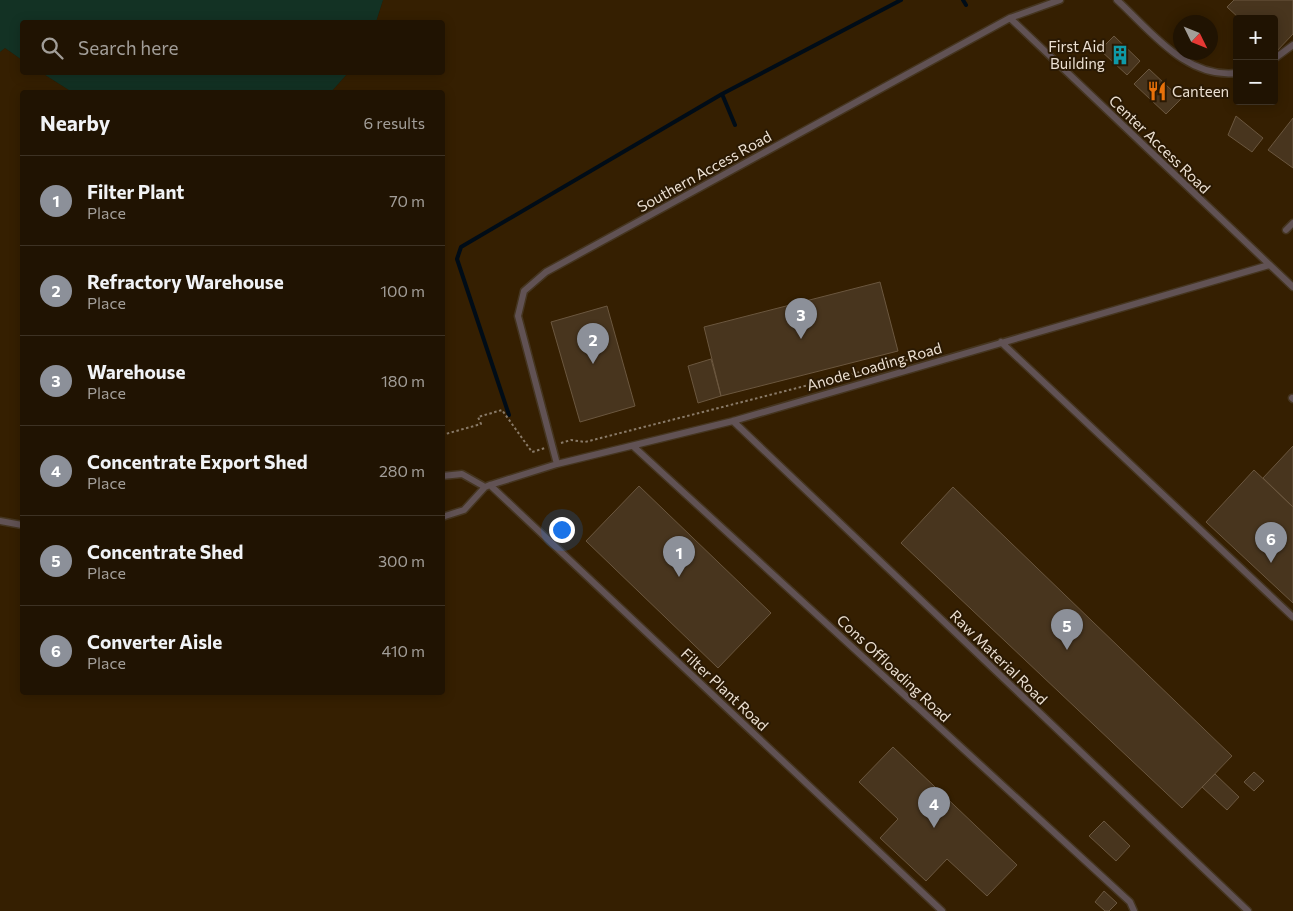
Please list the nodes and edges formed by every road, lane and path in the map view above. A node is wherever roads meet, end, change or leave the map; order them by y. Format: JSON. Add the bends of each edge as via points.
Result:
{"nodes":[{"id":1,"x":1060,"y":0,"type":"edge"},
{"id":2,"x":1117,"y":0,"type":"edge"},
{"id":3,"x":1010,"y":18,"type":"junction"},
{"id":4,"x":1293,"y":45,"type":"edge"},
{"id":5,"x":1278,"y":56,"type":"edge"},
{"id":6,"x":1233,"y":72,"type":"edge"},
{"id":7,"x":1293,"y":223,"type":"edge"},
{"id":8,"x":1286,"y":230,"type":"dead end"},
{"id":9,"x":1268,"y":265,"type":"junction"},
{"id":10,"x":1293,"y":287,"type":"edge"},
{"id":11,"x":1001,"y":342,"type":"junction"},
{"id":12,"x":919,"y":357,"type":"dead end"},
{"id":13,"x":733,"y":420,"type":"junction"},
{"id":14,"x":445,"y":434,"type":"edge"},
{"id":15,"x":552,"y":446,"type":"junction"},
{"id":16,"x":634,"y":446,"type":"junction"},
{"id":17,"x":557,"y":464,"type":"junction"},
{"id":18,"x":445,"y":476,"type":"edge"},
{"id":19,"x":488,"y":486,"type":"junction"},
{"id":20,"x":445,"y":516,"type":"edge"},
{"id":21,"x":0,"y":520,"type":"edge"},
{"id":22,"x":20,"y":525,"type":"edge"},
{"id":23,"x":1293,"y":617,"type":"edge"},
{"id":24,"x":942,"y":911,"type":"edge"},
{"id":25,"x":1134,"y":911,"type":"edge"},
{"id":26,"x":1248,"y":911,"type":"edge"}],
"edges":[{"from":1,"to":3,"type":"lane","name":"Southern Access Road"},
{"from":2,"to":6,"type":"lane","via":[[1192,66],[1209,72]]},
{"from":3,"to":9,"type":"lane","name":"Center Access Road"},
{"from":3,"to":15,"type":"lane","name":"Southern Access Road","via":[[546,272],[524,292],[518,316]]},
{"from":4,"to":5,"type":"lane"},
{"from":7,"to":8,"type":"lane"},
{"from":9,"to":10,"type":"lane","name":"Center Access Road"},
{"from":9,"to":11,"type":"lane","name":"Anode Loading Road"},
{"from":11,"to":13,"type":"lane","name":"Anode Loading Road"},
{"from":11,"to":23,"type":"lane"},
{"from":12,"to":15,"type":"path","via":[[585,442],[571,440]]},
{"from":13,"to":16,"type":"lane","name":"Anode Loading Road"},
{"from":13,"to":26,"type":"lane","name":"Raw Material Road"},
{"from":14,"to":15,"type":"path","via":[[480,424],[478,417],[502,410],[532,452]]},
{"from":15,"to":17,"type":"lane","name":"Southern Access Road"},
{"from":16,"to":17,"type":"lane","name":"Anode Loading Road"},
{"from":16,"to":25,"type":"lane","name":"Cons Offloading Road","via":[[1130,902]]},
{"from":17,"to":19,"type":"lane","name":"Anode Loading Road"},
{"from":18,"to":19,"type":"lane","name":"Filter Plant Road","via":[[462,474]]},
{"from":19,"to":20,"type":"lane","via":[[464,510]]},
{"from":19,"to":24,"type":"lane","name":"Filter Plant Road"},
{"from":21,"to":22,"type":"lane"}]}
